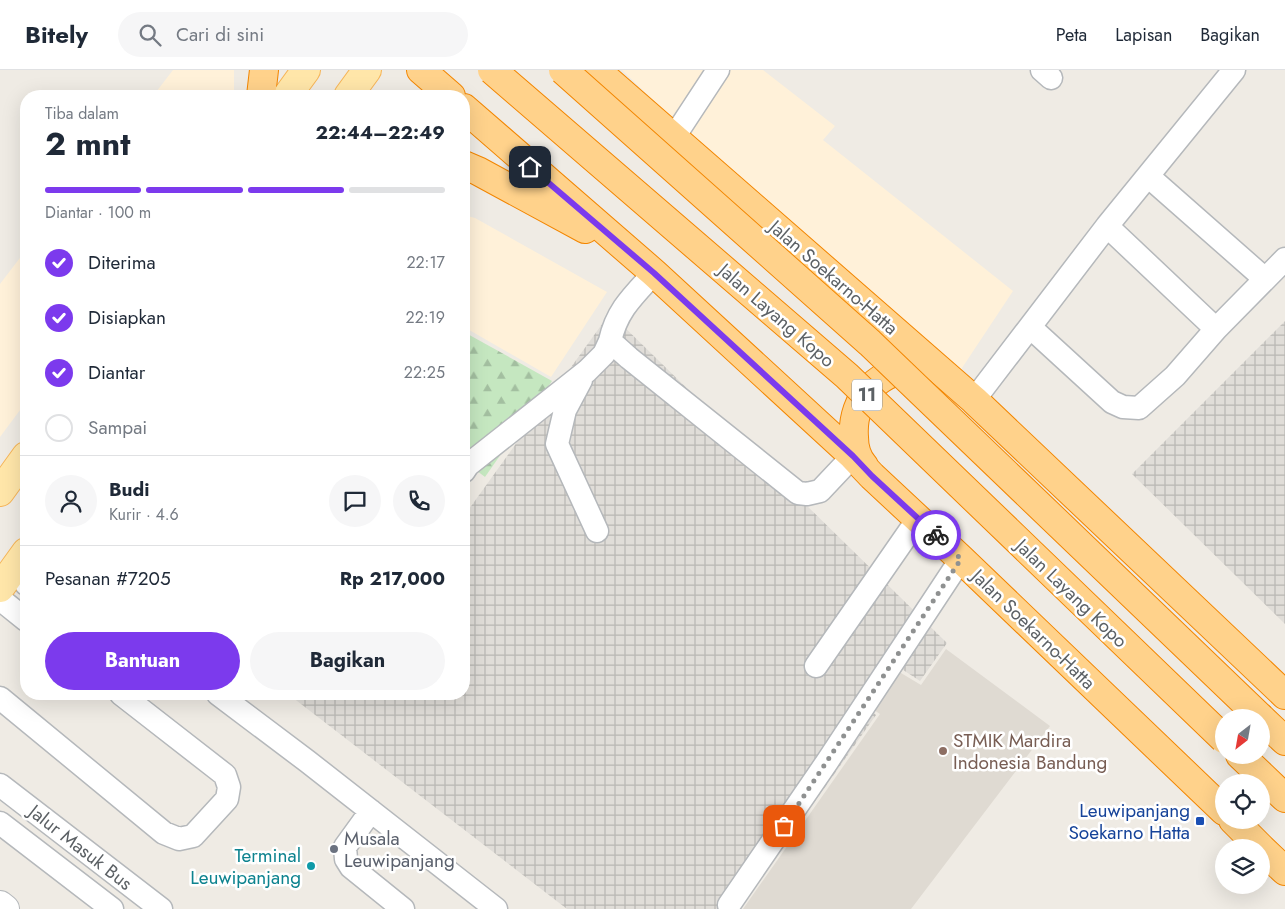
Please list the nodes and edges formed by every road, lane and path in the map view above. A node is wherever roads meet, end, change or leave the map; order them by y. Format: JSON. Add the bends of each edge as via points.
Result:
{"nodes":[{"id":1,"x":264,"y":70,"type":"edge"},
{"id":2,"x":306,"y":70,"type":"edge"},
{"id":3,"x":367,"y":70,"type":"edge"},
{"id":4,"x":420,"y":70,"type":"edge"},
{"id":5,"x":492,"y":70,"type":"edge"},
{"id":6,"x":563,"y":70,"type":"edge"},
{"id":7,"x":596,"y":70,"type":"edge"},
{"id":8,"x":718,"y":70,"type":"edge"},
{"id":9,"x":1234,"y":70,"type":"edge"},
{"id":10,"x":262,"y":90,"type":"edge"},
{"id":11,"x":291,"y":90,"type":"edge"},
{"id":12,"x":352,"y":90,"type":"edge"},
{"id":13,"x":444,"y":90,"type":"edge"},
{"id":14,"x":470,"y":113,"type":"edge"},
{"id":15,"x":674,"y":137,"type":"junction"},
{"id":16,"x":470,"y":168,"type":"edge"},
{"id":17,"x":1148,"y":176,"type":"junction"},
{"id":18,"x":1107,"y":226,"type":"junction"},
{"id":19,"x":1285,"y":259,"type":"edge"},
{"id":20,"x":644,"y":265,"type":"junction"},
{"id":21,"x":1265,"y":279,"type":"junction"},
{"id":22,"x":1030,"y":327,"type":"junction"},
{"id":23,"x":1216,"y":329,"type":"junction"},
{"id":24,"x":610,"y":341,"type":"junction"},
{"id":25,"x":587,"y":371,"type":"junction"},
{"id":26,"x":967,"y":393,"type":"junction"},
{"id":27,"x":853,"y":456,"type":"junction"},
{"id":28,"x":470,"y":463,"type":"edge"},
{"id":29,"x":20,"y":464,"type":"edge"},
{"id":30,"x":872,"y":476,"type":"junction"},
{"id":31,"x":0,"y":492,"type":"edge"},
{"id":32,"x":918,"y":518,"type":"junction"},
{"id":33,"x":597,"y":532,"type":"dead end"},
{"id":34,"x":961,"y":559,"type":"junction"},
{"id":35,"x":20,"y":571,"type":"edge"},
{"id":36,"x":0,"y":588,"type":"edge"},
{"id":37,"x":0,"y":599,"type":"edge"},
{"id":38,"x":20,"y":615,"type":"edge"},
{"id":39,"x":816,"y":666,"type":"dead end"},
{"id":40,"x":1285,"y":694,"type":"edge"},
{"id":41,"x":0,"y":698,"type":"edge"},
{"id":42,"x":129,"y":700,"type":"edge"},
{"id":43,"x":226,"y":700,"type":"edge"},
{"id":44,"x":1252,"y":709,"type":"edge"},
{"id":45,"x":1270,"y":727,"type":"edge"},
{"id":46,"x":1215,"y":730,"type":"edge"},
{"id":47,"x":1285,"y":741,"type":"edge"},
{"id":48,"x":1249,"y":764,"type":"edge"},
{"id":49,"x":0,"y":785,"type":"edge"},
{"id":50,"x":1285,"y":798,"type":"edge"},
{"id":51,"x":1215,"y":802,"type":"edge"},
{"id":52,"x":371,"y":811,"type":"junction"},
{"id":53,"x":0,"y":822,"type":"edge"},
{"id":54,"x":1242,"y":829,"type":"edge"},
{"id":55,"x":1252,"y":839,"type":"edge"},
{"id":56,"x":1270,"y":857,"type":"edge"},
{"id":57,"x":1285,"y":871,"type":"edge"},
{"id":58,"x":0,"y":905,"type":"edge"},
{"id":59,"x":730,"y":905,"type":"dead end"},
{"id":60,"x":5,"y":909,"type":"edge"},
{"id":61,"x":112,"y":909,"type":"edge"},
{"id":62,"x":161,"y":909,"type":"edge"},
{"id":63,"x":403,"y":909,"type":"edge"},
{"id":64,"x":496,"y":909,"type":"edge"}],
"edges":[{"from":1,"to":10,"type":"highway"},
{"from":2,"to":11,"type":"main road"},
{"from":3,"to":12,"type":"main road"},
{"from":4,"to":13,"type":"highway"},
{"from":5,"to":46,"type":"highway","name":"Jalan Layang Kopo","number":"11","bridge":true,"via":[[847,376]]},
{"from":6,"to":44,"type":"highway","number":"11","bridge":true,"via":[[870,343]]},
{"from":7,"to":15,"type":"highway","name":"Jalan Soekarno-Hatta"},
{"from":8,"to":15,"type":"lane"},
{"from":9,"to":17,"type":"lane"},
{"from":14,"to":20,"type":"highway","name":"Jalan Soekarno-Hatta"},
{"from":15,"to":26,"type":"highway","name":"Jalan Soekarno-Hatta"},
{"from":16,"to":20,"type":"highway"},
{"from":17,"to":18,"type":"lane"},
{"from":17,"to":21,"type":"lane"},
{"from":18,"to":22,"type":"lane"},
{"from":18,"to":23,"type":"lane"},
{"from":19,"to":21,"type":"lane"},
{"from":20,"to":24,"type":"lane","via":[[616,320]]},
{"from":20,"to":27,"type":"highway","name":"Jalan Soekarno-Hatta"},
{"from":21,"to":23,"type":"lane"},
{"from":22,"to":23,"type":"lane","via":[[1112,402],[1139,408],[1175,376]]},
{"from":22,"to":26,"type":"lane"},
{"from":24,"to":25,"type":"lane","via":[[604,354]]},
{"from":24,"to":27,"type":"lane","via":[[798,493],[820,491]]},
{"from":25,"to":28,"type":"lane"},
{"from":25,"to":33,"type":"lane","via":[[565,410],[557,444]]},
{"from":26,"to":30,"type":"highway","via":[[946,376],[928,370],[910,369],[878,381],[856,410],[853,427],[854,445]]},
{"from":26,"to":40,"type":"highway","name":"Jalan Soekarno-Hatta"},
{"from":27,"to":30,"type":"highway","name":"Jalan Soekarno-Hatta"},
{"from":29,"to":31,"type":"main road"},
{"from":30,"to":32,"type":"highway","name":"Jalan Soekarno-Hatta"},
{"from":32,"to":34,"type":"highway","name":"Jalan Soekarno-Hatta"},
{"from":32,"to":39,"type":"lane"},
{"from":34,"to":51,"type":"highway","name":"Jalan Soekarno-Hatta"},
{"from":34,"to":59,"type":"lane"},
{"from":35,"to":36,"type":"main road"},
{"from":37,"to":38,"type":"lane"},
{"from":41,"to":42,"type":"lane","via":[[164,833],[180,839],[194,836],[227,799],[229,787],[225,775]]},
{"from":43,"to":52,"type":"lane"},
{"from":45,"to":47,"type":"highway","number":"11"},
{"from":48,"to":50,"type":"highway"},
{"from":49,"to":62,"type":"lane","name":"Jalur Masuk Bus"},
{"from":52,"to":63,"type":"lane","via":[[345,847],[346,859],[351,868]]},
{"from":52,"to":64,"type":"lane"},
{"from":53,"to":61,"type":"lane"},
{"from":54,"to":55,"type":"highway"},
{"from":56,"to":57,"type":"highway"},
{"from":58,"to":60,"type":"street"}]}
